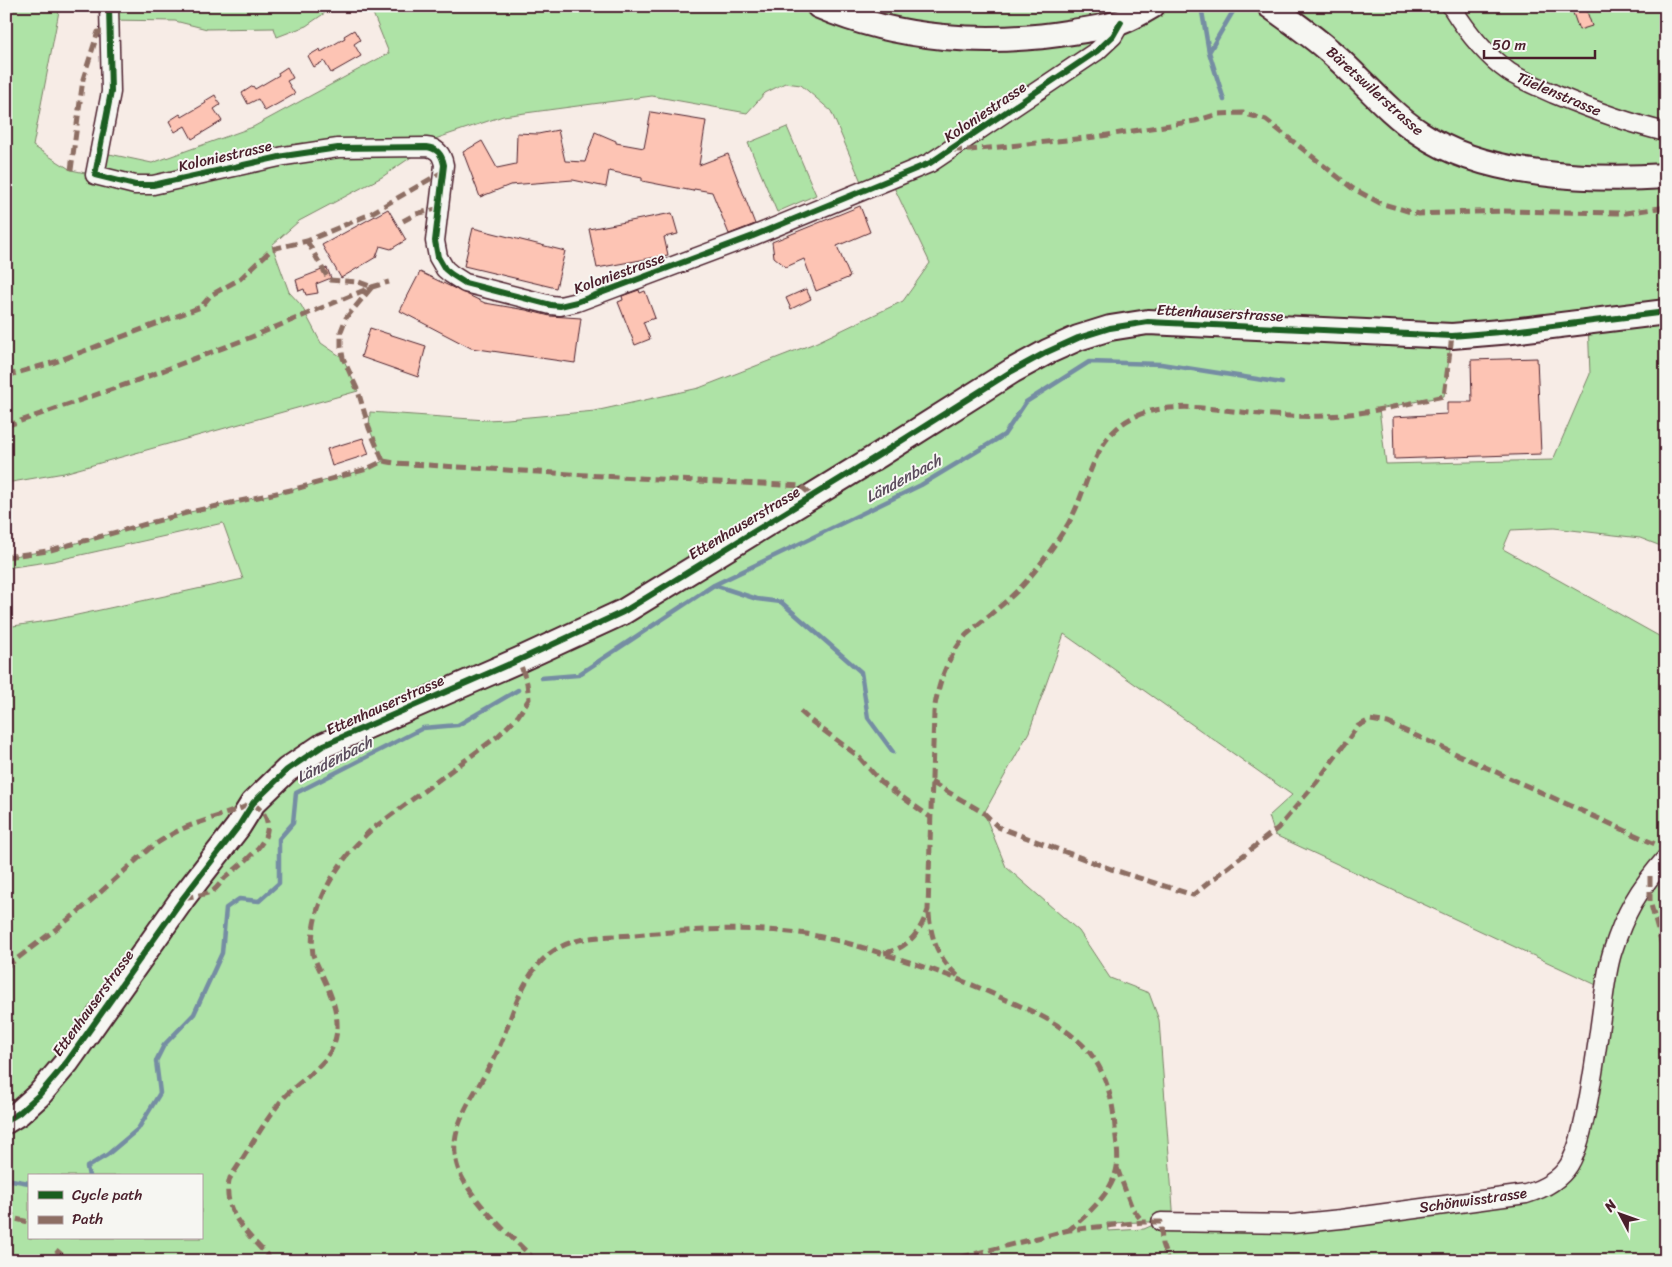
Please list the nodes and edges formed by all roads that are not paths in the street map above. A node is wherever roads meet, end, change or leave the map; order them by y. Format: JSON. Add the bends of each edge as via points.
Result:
{"nodes":[{"id":1,"x":109,"y":6,"type":"edge"},
{"id":2,"x":819,"y":6,"type":"edge"},
{"id":3,"x":1152,"y":6,"type":"edge"},
{"id":4,"x":1270,"y":6,"type":"edge"},
{"id":5,"x":1451,"y":6,"type":"edge"},
{"id":6,"x":1122,"y":22,"type":"junction"},
{"id":7,"x":1666,"y":132,"type":"edge"},
{"id":8,"x":1666,"y":176,"type":"edge"},
{"id":9,"x":1666,"y":312,"type":"edge"},
{"id":10,"x":1666,"y":858,"type":"edge"},
{"id":11,"x":6,"y":1121,"type":"edge"},
{"id":12,"x":1161,"y":1222,"type":"dead end"}],
"edges":[{"from":1,"to":6,"type":"street","name":"Koloniestrasse","via":[[111,92],[95,176],[135,185],[153,185],[284,156],[329,150],[434,148],[442,156],[445,175],[435,241],[438,257],[446,269],[465,283],[560,306],[753,236],[930,164],[1097,51]]},
{"from":2,"to":6,"type":"street","via":[[887,28],[979,39],[1039,37]]},
{"from":3,"to":6,"type":"street"},
{"from":4,"to":8,"type":"street","name":"Bäretswilerstrasse","via":[[1336,56],[1408,125],[1443,147],[1485,162],[1527,171],[1603,177]]},
{"from":5,"to":7,"type":"street","name":"Tüelenstrasse","via":[[1483,50],[1509,72],[1589,108]]},
{"from":9,"to":11,"type":"street","name":"Ettenhauserstrasse","via":[[1452,336],[1148,322],[1110,328],[1047,352],[623,612],[324,746],[287,770],[253,803],[67,1062],[39,1095]]},
{"from":10,"to":12,"type":"street","name":"Schönwisstrasse","via":[[1635,896],[1623,920],[1605,989],[1584,1122],[1569,1165],[1554,1181],[1526,1194],[1341,1219],[1292,1224]]}]}
